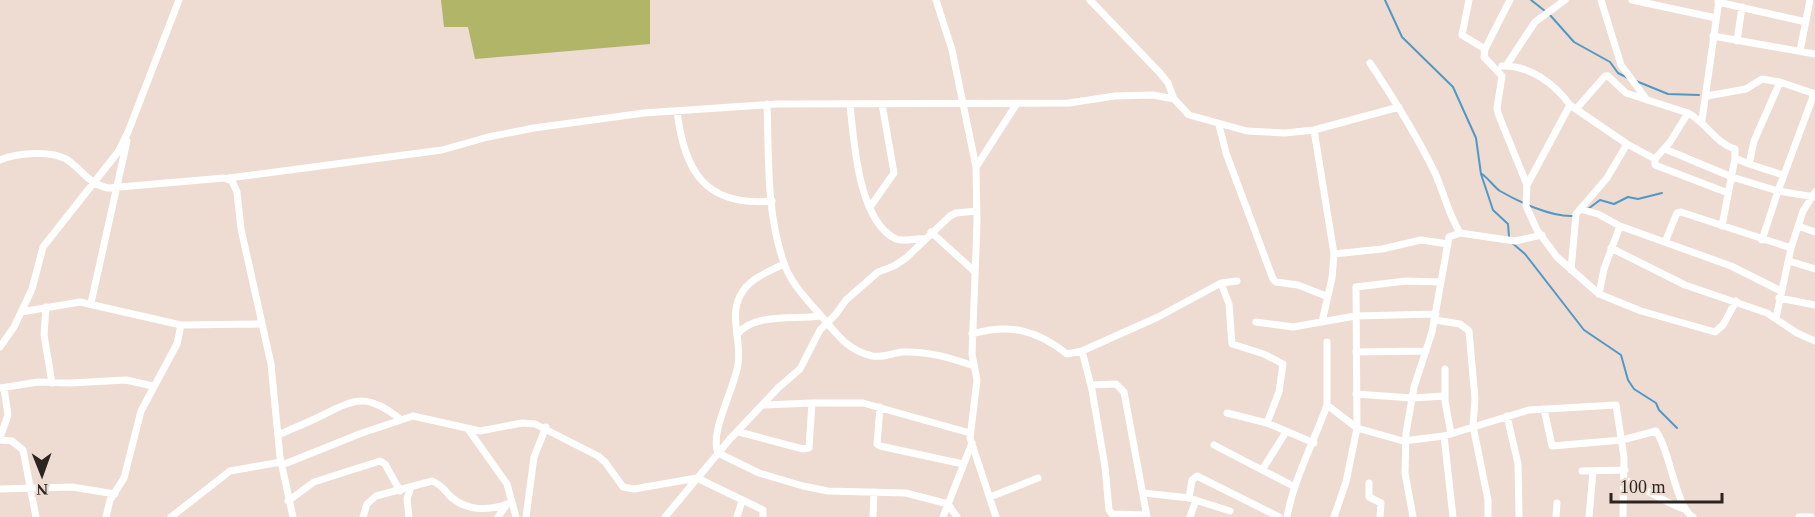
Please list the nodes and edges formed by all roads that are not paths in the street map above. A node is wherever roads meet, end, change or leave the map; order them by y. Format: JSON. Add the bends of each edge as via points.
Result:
{"nodes":[{"id":1,"x":179,"y":0,"type":"edge"},
{"id":2,"x":936,"y":0,"type":"edge"},
{"id":3,"x":1090,"y":0,"type":"edge"},
{"id":4,"x":1469,"y":0,"type":"edge"},
{"id":5,"x":1510,"y":0,"type":"edge"},
{"id":6,"x":1565,"y":0,"type":"edge"},
{"id":7,"x":1601,"y":0,"type":"edge"},
{"id":8,"x":1632,"y":0,"type":"edge"},
{"id":9,"x":1810,"y":0,"type":"edge"},
{"id":10,"x":1719,"y":1,"type":"edge"},
{"id":11,"x":1742,"y":7,"type":"junction"},
{"id":12,"x":1716,"y":18,"type":"junction"},
{"id":13,"x":1806,"y":22,"type":"junction"},
{"id":14,"x":1713,"y":36,"type":"junction"},
{"id":15,"x":1737,"y":40,"type":"junction"},
{"id":16,"x":1485,"y":50,"type":"junction"},
{"id":17,"x":1800,"y":51,"type":"junction"},
{"id":18,"x":1815,"y":54,"type":"edge"},
{"id":19,"x":1370,"y":63,"type":"dead end"},
{"id":20,"x":1506,"y":66,"type":"junction"},
{"id":21,"x":1495,"y":67,"type":"junction"},
{"id":22,"x":1780,"y":82,"type":"junction"},
{"id":23,"x":1814,"y":94,"type":"edge"},
{"id":24,"x":1707,"y":96,"type":"junction"},
{"id":25,"x":1174,"y":99,"type":"junction"},
{"id":26,"x":1647,"y":100,"type":"junction"},
{"id":27,"x":964,"y":102,"type":"junction"},
{"id":28,"x":767,"y":104,"type":"junction"},
{"id":29,"x":882,"y":104,"type":"junction"},
{"id":30,"x":850,"y":105,"type":"junction"},
{"id":31,"x":1016,"y":105,"type":"junction"},
{"id":32,"x":1573,"y":106,"type":"junction"},
{"id":33,"x":1399,"y":107,"type":"junction"},
{"id":34,"x":676,"y":111,"type":"junction"},
{"id":35,"x":1688,"y":113,"type":"junction"},
{"id":36,"x":1702,"y":120,"type":"junction"},
{"id":37,"x":1219,"y":125,"type":"junction"},
{"id":38,"x":1314,"y":130,"type":"junction"},
{"id":39,"x":128,"y":132,"type":"junction"},
{"id":40,"x":1627,"y":144,"type":"junction"},
{"id":41,"x":1665,"y":149,"type":"junction"},
{"id":42,"x":1735,"y":158,"type":"junction"},
{"id":43,"x":1655,"y":159,"type":"junction"},
{"id":44,"x":0,"y":160,"type":"edge"},
{"id":45,"x":1749,"y":164,"type":"junction"},
{"id":46,"x":976,"y":167,"type":"junction"},
{"id":47,"x":1783,"y":175,"type":"junction"},
{"id":48,"x":1732,"y":177,"type":"junction"},
{"id":49,"x":229,"y":178,"type":"junction"},
{"id":50,"x":93,"y":183,"type":"junction"},
{"id":51,"x":1527,"y":184,"type":"junction"},
{"id":52,"x":118,"y":187,"type":"junction"},
{"id":53,"x":1778,"y":191,"type":"junction"},
{"id":54,"x":1728,"y":193,"type":"junction"},
{"id":55,"x":1814,"y":195,"type":"edge"},
{"id":56,"x":772,"y":201,"type":"junction"},
{"id":57,"x":870,"y":207,"type":"junction"},
{"id":58,"x":1580,"y":209,"type":"junction"},
{"id":59,"x":977,"y":211,"type":"junction"},
{"id":60,"x":1620,"y":226,"type":"junction"},
{"id":61,"x":1722,"y":226,"type":"junction"},
{"id":62,"x":1798,"y":226,"type":"junction"},
{"id":63,"x":931,"y":232,"type":"junction"},
{"id":64,"x":1815,"y":232,"type":"edge"},
{"id":65,"x":1460,"y":233,"type":"junction"},
{"id":66,"x":1542,"y":235,"type":"junction"},
{"id":67,"x":924,"y":239,"type":"junction"},
{"id":68,"x":1762,"y":240,"type":"junction"},
{"id":69,"x":1665,"y":242,"type":"junction"},
{"id":70,"x":1448,"y":244,"type":"junction"},
{"id":71,"x":1611,"y":248,"type":"junction"},
{"id":72,"x":1791,"y":248,"type":"junction"},
{"id":73,"x":1334,"y":254,"type":"junction"},
{"id":74,"x":1789,"y":261,"type":"junction"},
{"id":75,"x":784,"y":264,"type":"junction"},
{"id":76,"x":1815,"y":269,"type":"edge"},
{"id":77,"x":1571,"y":270,"type":"junction"},
{"id":78,"x":974,"y":271,"type":"junction"},
{"id":79,"x":1237,"y":281,"type":"dead end"},
{"id":80,"x":1441,"y":282,"type":"junction"},
{"id":81,"x":1221,"y":284,"type":"junction"},
{"id":82,"x":1599,"y":294,"type":"junction"},
{"id":83,"x":1780,"y":294,"type":"junction"},
{"id":84,"x":1326,"y":296,"type":"junction"},
{"id":85,"x":1736,"y":302,"type":"junction"},
{"id":86,"x":91,"y":303,"type":"junction"},
{"id":87,"x":1815,"y":305,"type":"edge"},
{"id":88,"x":46,"y":307,"type":"junction"},
{"id":89,"x":21,"y":312,"type":"junction"},
{"id":90,"x":820,"y":316,"type":"junction"},
{"id":91,"x":1355,"y":316,"type":"junction"},
{"id":92,"x":1435,"y":317,"type":"junction"},
{"id":93,"x":1776,"y":318,"type":"junction"},
{"id":94,"x":1256,"y":322,"type":"dead end"},
{"id":95,"x":1322,"y":322,"type":"junction"},
{"id":96,"x":262,"y":324,"type":"junction"},
{"id":97,"x":827,"y":324,"type":"junction"},
{"id":98,"x":181,"y":325,"type":"junction"},
{"id":99,"x":972,"y":334,"type":"junction"},
{"id":100,"x":737,"y":335,"type":"junction"},
{"id":101,"x":1815,"y":341,"type":"edge"},
{"id":102,"x":1327,"y":342,"type":"dead end"},
{"id":103,"x":0,"y":347,"type":"edge"},
{"id":104,"x":1082,"y":351,"type":"junction"},
{"id":105,"x":1426,"y":351,"type":"junction"},
{"id":106,"x":1356,"y":352,"type":"junction"},
{"id":107,"x":974,"y":366,"type":"junction"},
{"id":108,"x":1445,"y":369,"type":"dead end"},
{"id":109,"x":52,"y":384,"type":"junction"},
{"id":110,"x":1091,"y":385,"type":"junction"},
{"id":111,"x":153,"y":386,"type":"junction"},
{"id":112,"x":2,"y":388,"type":"edge"},
{"id":113,"x":1356,"y":394,"type":"junction"},
{"id":114,"x":1445,"y":396,"type":"junction"},
{"id":115,"x":1412,"y":398,"type":"junction"},
{"id":116,"x":812,"y":404,"type":"junction"},
{"id":117,"x":764,"y":405,"type":"junction"},
{"id":118,"x":1327,"y":405,"type":"junction"},
{"id":119,"x":880,"y":407,"type":"junction"},
{"id":120,"x":1544,"y":409,"type":"junction"},
{"id":121,"x":1227,"y":413,"type":"dead end"},
{"id":122,"x":1507,"y":416,"type":"junction"},
{"id":123,"x":400,"y":419,"type":"junction"},
{"id":124,"x":1267,"y":423,"type":"junction"},
{"id":125,"x":1473,"y":426,"type":"junction"},
{"id":126,"x":546,"y":427,"type":"junction"},
{"id":127,"x":1357,"y":428,"type":"junction"},
{"id":128,"x":468,"y":429,"type":"junction"},
{"id":129,"x":739,"y":432,"type":"junction"},
{"id":130,"x":970,"y":432,"type":"junction"},
{"id":131,"x":1286,"y":432,"type":"junction"},
{"id":132,"x":278,"y":435,"type":"junction"},
{"id":133,"x":1448,"y":435,"type":"junction"},
{"id":134,"x":0,"y":439,"type":"edge"},
{"id":135,"x":1622,"y":440,"type":"junction"},
{"id":136,"x":972,"y":443,"type":"junction"},
{"id":137,"x":1314,"y":443,"type":"junction"},
{"id":138,"x":1214,"y":445,"type":"dead end"},
{"id":139,"x":718,"y":453,"type":"junction"},
{"id":140,"x":281,"y":464,"type":"junction"},
{"id":141,"x":963,"y":464,"type":"junction"},
{"id":142,"x":1262,"y":470,"type":"junction"},
{"id":143,"x":1625,"y":470,"type":"junction"},
{"id":144,"x":1582,"y":471,"type":"dead end"},
{"id":145,"x":1593,"y":471,"type":"junction"},
{"id":146,"x":697,"y":478,"type":"junction"},
{"id":147,"x":1038,"y":478,"type":"dead end"},
{"id":148,"x":1624,"y":480,"type":"junction"},
{"id":149,"x":1369,"y":483,"type":"dead end"},
{"id":150,"x":411,"y":487,"type":"junction"},
{"id":151,"x":1295,"y":488,"type":"junction"},
{"id":152,"x":0,"y":489,"type":"edge"},
{"id":153,"x":29,"y":489,"type":"junction"},
{"id":154,"x":400,"y":491,"type":"junction"},
{"id":155,"x":874,"y":492,"type":"junction"},
{"id":156,"x":1144,"y":493,"type":"junction"},
{"id":157,"x":115,"y":494,"type":"junction"},
{"id":158,"x":990,"y":497,"type":"junction"},
{"id":159,"x":1192,"y":499,"type":"junction"},
{"id":160,"x":509,"y":500,"type":"junction"},
{"id":161,"x":288,"y":501,"type":"junction"},
{"id":162,"x":742,"y":501,"type":"junction"},
{"id":163,"x":1557,"y":503,"type":"dead end"},
{"id":164,"x":948,"y":504,"type":"junction"},
{"id":165,"x":1684,"y":509,"type":"junction"},
{"id":166,"x":1230,"y":511,"type":"dead end"},
{"id":167,"x":408,"y":516,"type":"edge"},
{"id":168,"x":766,"y":516,"type":"edge"},
{"id":169,"x":1124,"y":516,"type":"edge"},
{"id":170,"x":1147,"y":516,"type":"edge"},
{"id":171,"x":36,"y":517,"type":"edge"},
{"id":172,"x":106,"y":517,"type":"edge"},
{"id":173,"x":171,"y":517,"type":"edge"},
{"id":174,"x":293,"y":517,"type":"edge"},
{"id":175,"x":363,"y":517,"type":"edge"},
{"id":176,"x":498,"y":517,"type":"edge"},
{"id":177,"x":516,"y":517,"type":"edge"},
{"id":178,"x":526,"y":517,"type":"edge"},
{"id":179,"x":665,"y":517,"type":"edge"},
{"id":180,"x":737,"y":517,"type":"edge"},
{"id":181,"x":873,"y":517,"type":"edge"},
{"id":182,"x":943,"y":517,"type":"edge"},
{"id":183,"x":957,"y":517,"type":"edge"},
{"id":184,"x":996,"y":517,"type":"edge"},
{"id":185,"x":1190,"y":517,"type":"edge"},
{"id":186,"x":1279,"y":517,"type":"edge"},
{"id":187,"x":1287,"y":517,"type":"edge"},
{"id":188,"x":1334,"y":517,"type":"edge"},
{"id":189,"x":1380,"y":517,"type":"edge"},
{"id":190,"x":1413,"y":517,"type":"edge"},
{"id":191,"x":1453,"y":517,"type":"edge"},
{"id":192,"x":1488,"y":517,"type":"edge"},
{"id":193,"x":1519,"y":517,"type":"edge"},
{"id":194,"x":1556,"y":517,"type":"edge"},
{"id":195,"x":1589,"y":517,"type":"edge"},
{"id":196,"x":1623,"y":517,"type":"edge"},
{"id":197,"x":1693,"y":517,"type":"edge"},
{"id":198,"x":1799,"y":517,"type":"edge"},
{"id":199,"x":1812,"y":517,"type":"edge"}],
"edges":[{"from":1,"to":39,"type":"street"},
{"from":2,"to":27,"type":"street"},
{"from":3,"to":25,"type":"street","via":[[1160,73]]},
{"from":4,"to":16,"type":"street","via":[[1462,35]]},
{"from":5,"to":16,"type":"street"},
{"from":6,"to":20,"type":"street","via":[[1535,22]]},
{"from":7,"to":26,"type":"street","via":[[1622,65]]},
{"from":8,"to":12,"type":"street"},
{"from":9,"to":13,"type":"street"},
{"from":10,"to":11,"type":"street"},
{"from":10,"to":12,"type":"street"},
{"from":11,"to":13,"type":"street"},
{"from":11,"to":15,"type":"street"},
{"from":12,"to":14,"type":"street"},
{"from":13,"to":17,"type":"street"},
{"from":14,"to":15,"type":"street"},
{"from":14,"to":24,"type":"street"},
{"from":15,"to":17,"type":"street"},
{"from":16,"to":21,"type":"street","via":[[1486,61]]},
{"from":17,"to":18,"type":"street"},
{"from":19,"to":33,"type":"street"},
{"from":20,"to":21,"type":"street"},
{"from":20,"to":32,"type":"street","via":[[1518,67],[1545,80]]},
{"from":21,"to":51,"type":"street","via":[[1503,81],[1499,116]]},
{"from":22,"to":23,"type":"street"},
{"from":22,"to":24,"type":"street","via":[[1761,80],[1746,89]]},
{"from":22,"to":45,"type":"street","via":[[1754,141]]},
{"from":23,"to":47,"type":"street"},
{"from":24,"to":36,"type":"street"},
{"from":25,"to":31,"type":"street","via":[[1139,95]]},
{"from":25,"to":37,"type":"street","via":[[1189,115]]},
{"from":26,"to":32,"type":"street","via":[[1626,93],[1605,76]]},
{"from":26,"to":35,"type":"street"},
{"from":27,"to":29,"type":"street"},
{"from":27,"to":31,"type":"street"},
{"from":27,"to":46,"type":"street"},
{"from":28,"to":30,"type":"street"},
{"from":28,"to":34,"type":"street"},
{"from":28,"to":56,"type":"street"},
{"from":29,"to":30,"type":"street"},
{"from":29,"to":57,"type":"street","via":[[894,172]]},
{"from":30,"to":57,"type":"street","via":[[859,174]]},
{"from":31,"to":46,"type":"street"},
{"from":32,"to":40,"type":"street"},
{"from":32,"to":51,"type":"street"},
{"from":33,"to":38,"type":"street"},
{"from":33,"to":65,"type":"street","via":[[1436,174],[1449,214]]},
{"from":34,"to":49,"type":"street","via":[[534,128],[442,150]]},
{"from":34,"to":56,"type":"street","via":[[686,159],[699,180],[737,198]]},
{"from":35,"to":36,"type":"street"},
{"from":35,"to":41,"type":"street"},
{"from":36,"to":42,"type":"street","via":[[1719,142],[1735,149]]},
{"from":37,"to":38,"type":"street","via":[[1247,131]]},
{"from":37,"to":84,"type":"street","via":[[1273,279]]},
{"from":38,"to":73,"type":"street"},
{"from":39,"to":50,"type":"street","via":[[118,152]]},
{"from":39,"to":52,"type":"street"},
{"from":40,"to":43,"type":"street"},
{"from":40,"to":58,"type":"street","via":[[1607,178]]},
{"from":41,"to":43,"type":"street"},
{"from":41,"to":48,"type":"street"},
{"from":42,"to":45,"type":"street"},
{"from":42,"to":48,"type":"street"},
{"from":43,"to":54,"type":"street","via":[[1654,165],[1660,168]]},
{"from":44,"to":50,"type":"street","via":[[26,155],[65,159]]},
{"from":45,"to":47,"type":"street"},
{"from":46,"to":59,"type":"street"},
{"from":47,"to":53,"type":"street"},
{"from":48,"to":53,"type":"street"},
{"from":48,"to":54,"type":"street"},
{"from":49,"to":52,"type":"street"},
{"from":49,"to":96,"type":"street","via":[[237,192]]},
{"from":50,"to":52,"type":"street"},
{"from":50,"to":89,"type":"street","via":[[43,247],[32,289]]},
{"from":51,"to":66,"type":"street","via":[[1526,206]]},
{"from":52,"to":86,"type":"street"},
{"from":53,"to":55,"type":"street"},
{"from":53,"to":68,"type":"street"},
{"from":54,"to":61,"type":"street"},
{"from":55,"to":62,"type":"street"},
{"from":56,"to":75,"type":"street"},
{"from":57,"to":67,"type":"street","via":[[891,235],[900,240]]},
{"from":58,"to":60,"type":"street"},
{"from":58,"to":77,"type":"street","via":[[1576,214]]},
{"from":59,"to":63,"type":"street","via":[[956,213]]},
{"from":59,"to":78,"type":"street"},
{"from":60,"to":69,"type":"street"},
{"from":60,"to":71,"type":"street"},
{"from":61,"to":68,"type":"street"},
{"from":61,"to":69,"type":"street","via":[[1678,212]]},
{"from":62,"to":64,"type":"street"},
{"from":62,"to":72,"type":"street"},
{"from":63,"to":67,"type":"street"},
{"from":63,"to":78,"type":"street"},
{"from":65,"to":66,"type":"street","via":[[1515,241]]},
{"from":65,"to":70,"type":"street","via":[[1449,237]]},
{"from":66,"to":77,"type":"street"},
{"from":67,"to":97,"type":"street","via":[[901,262],[870,278]]},
{"from":68,"to":72,"type":"street"},
{"from":69,"to":83,"type":"street","via":[[1745,272]]},
{"from":70,"to":73,"type":"street","via":[[1421,240]]},
{"from":70,"to":80,"type":"street"},
{"from":71,"to":82,"type":"street"},
{"from":71,"to":85,"type":"street","via":[[1685,285]]},
{"from":72,"to":74,"type":"street"},
{"from":73,"to":84,"type":"street"},
{"from":74,"to":76,"type":"street"},
{"from":74,"to":83,"type":"street"},
{"from":75,"to":90,"type":"street"},
{"from":75,"to":100,"type":"street","via":[[746,286],[736,306]]},
{"from":77,"to":82,"type":"street"},
{"from":78,"to":99,"type":"street"},
{"from":79,"to":81,"type":"street"},
{"from":80,"to":91,"type":"street","via":[[1358,286]]},
{"from":80,"to":92,"type":"street"},
{"from":81,"to":104,"type":"street"},
{"from":81,"to":124,"type":"street","via":[[1229,304],[1232,344],[1283,364],[1279,392]]},
{"from":82,"to":85,"type":"street","via":[[1641,312],[1714,332],[1723,325]]},
{"from":83,"to":87,"type":"street"},
{"from":83,"to":93,"type":"street"},
{"from":84,"to":95,"type":"street"},
{"from":85,"to":93,"type":"street"},
{"from":86,"to":88,"type":"street"},
{"from":86,"to":98,"type":"street"},
{"from":88,"to":89,"type":"street"},
{"from":88,"to":109,"type":"street","via":[[44,335]]},
{"from":89,"to":103,"type":"street"},
{"from":90,"to":97,"type":"street"},
{"from":90,"to":100,"type":"street","via":[[754,322]]},
{"from":91,"to":92,"type":"street"},
{"from":91,"to":95,"type":"street"},
{"from":91,"to":106,"type":"street"},
{"from":92,"to":105,"type":"street"},
{"from":92,"to":125,"type":"street","via":[[1460,324],[1469,331],[1475,399]]},
{"from":93,"to":101,"type":"street"},
{"from":94,"to":95,"type":"street","via":[[1293,327]]},
{"from":96,"to":98,"type":"street"},
{"from":96,"to":132,"type":"street","via":[[271,364]]},
{"from":97,"to":107,"type":"street","via":[[844,344],[871,356],[910,352],[953,357]]},
{"from":97,"to":117,"type":"street","via":[[814,339],[800,369]]},
{"from":98,"to":111,"type":"street","via":[[177,344]]},
{"from":99,"to":104,"type":"street","via":[[1015,328],[1047,340],[1067,354]]},
{"from":99,"to":107,"type":"street"},
{"from":100,"to":139,"type":"street","via":[[738,365],[720,421]]},
{"from":102,"to":118,"type":"street"},
{"from":104,"to":110,"type":"street"},
{"from":105,"to":106,"type":"street"},
{"from":105,"to":115,"type":"street"},
{"from":106,"to":113,"type":"street"},
{"from":107,"to":130,"type":"street","via":[[977,380]]},
{"from":108,"to":114,"type":"street"},
{"from":109,"to":111,"type":"street","via":[[126,380]]},
{"from":109,"to":112,"type":"street","via":[[38,382]]},
{"from":110,"to":156,"type":"street","via":[[1116,384],[1124,392]]},
{"from":110,"to":169,"type":"street","via":[[1109,510]]},
{"from":111,"to":157,"type":"street","via":[[136,426],[124,478]]},
{"from":112,"to":134,"type":"street","via":[[8,415]]},
{"from":113,"to":115,"type":"street"},
{"from":113,"to":127,"type":"street"},
{"from":114,"to":115,"type":"street"},
{"from":114,"to":133,"type":"street"},
{"from":115,"to":190,"type":"street","via":[[1405,441],[1406,483]]},
{"from":116,"to":117,"type":"street"},
{"from":116,"to":119,"type":"street"},
{"from":116,"to":129,"type":"street","via":[[811,445],[807,450]]},
{"from":117,"to":129,"type":"street"},
{"from":118,"to":127,"type":"street"},
{"from":118,"to":137,"type":"street"},
{"from":119,"to":130,"type":"street"},
{"from":119,"to":141,"type":"street","via":[[877,444]]},
{"from":120,"to":122,"type":"street"},
{"from":120,"to":135,"type":"street","via":[[1616,405]]},
{"from":120,"to":135,"type":"street","via":[[1552,446]]},
{"from":121,"to":124,"type":"street"},
{"from":122,"to":125,"type":"street"},
{"from":122,"to":193,"type":"street","via":[[1518,464]]},
{"from":123,"to":128,"type":"street","via":[[413,416]]},
{"from":123,"to":132,"type":"street","via":[[385,407],[358,400],[341,404]]},
{"from":123,"to":140,"type":"street"},
{"from":124,"to":131,"type":"street"},
{"from":125,"to":133,"type":"street"},
{"from":125,"to":192,"type":"street"},
{"from":126,"to":128,"type":"street","via":[[522,423],[491,431]]},
{"from":126,"to":146,"type":"street","via":[[598,456],[617,482],[629,490]]},
{"from":126,"to":178,"type":"street","via":[[534,457]]},
{"from":127,"to":133,"type":"street","via":[[1403,441]]},
{"from":127,"to":188,"type":"street"},
{"from":128,"to":160,"type":"street","via":[[507,484]]},
{"from":129,"to":139,"type":"street"},
{"from":130,"to":136,"type":"street"},
{"from":131,"to":137,"type":"street"},
{"from":131,"to":142,"type":"street"},
{"from":132,"to":140,"type":"street"},
{"from":133,"to":191,"type":"street"},
{"from":134,"to":153,"type":"street","via":[[12,441],[23,450]]},
{"from":135,"to":143,"type":"street"},
{"from":135,"to":165,"type":"street","via":[[1657,432]]},
{"from":136,"to":141,"type":"street"},
{"from":136,"to":158,"type":"street"},
{"from":137,"to":151,"type":"street"},
{"from":138,"to":142,"type":"street"},
{"from":139,"to":146,"type":"street"},
{"from":139,"to":155,"type":"street","via":[[759,473],[803,486]]},
{"from":140,"to":161,"type":"street"},
{"from":140,"to":173,"type":"street","via":[[230,471]]},
{"from":141,"to":164,"type":"street"},
{"from":142,"to":151,"type":"street"},
{"from":143,"to":145,"type":"street"},
{"from":143,"to":148,"type":"street"},
{"from":144,"to":145,"type":"street"},
{"from":145,"to":195,"type":"street"},
{"from":146,"to":162,"type":"street"},
{"from":146,"to":179,"type":"street"},
{"from":147,"to":158,"type":"street"},
{"from":148,"to":165,"type":"street"},
{"from":148,"to":196,"type":"street"},
{"from":149,"to":189,"type":"street","via":[[1370,499],[1383,507]]},
{"from":150,"to":154,"type":"street"},
{"from":150,"to":160,"type":"street","via":[[432,481],[459,503],[476,508],[492,509]]},
{"from":150,"to":167,"type":"street"},
{"from":151,"to":187,"type":"street"},
{"from":152,"to":153,"type":"street"},
{"from":153,"to":157,"type":"street","via":[[72,487]]},
{"from":153,"to":171,"type":"street"},
{"from":154,"to":161,"type":"street","via":[[380,461],[314,483]]},
{"from":154,"to":175,"type":"street","via":[[371,499]]},
{"from":155,"to":164,"type":"street","via":[[906,494]]},
{"from":155,"to":181,"type":"street"},
{"from":156,"to":159,"type":"street"},
{"from":156,"to":170,"type":"street"},
{"from":157,"to":172,"type":"street"},
{"from":158,"to":184,"type":"street"},
{"from":159,"to":166,"type":"street"},
{"from":159,"to":185,"type":"street"},
{"from":159,"to":186,"type":"street","via":[[1192,480],[1197,476]]},
{"from":160,"to":176,"type":"street"},
{"from":160,"to":177,"type":"street"},
{"from":161,"to":174,"type":"street"},
{"from":162,"to":168,"type":"street","via":[[763,510]]},
{"from":162,"to":180,"type":"street"},
{"from":163,"to":194,"type":"street"},
{"from":164,"to":182,"type":"street"},
{"from":164,"to":183,"type":"street"},
{"from":165,"to":197,"type":"street"},
{"from":169,"to":170,"type":"street"},
{"from":198,"to":199,"type":"street"}]}
